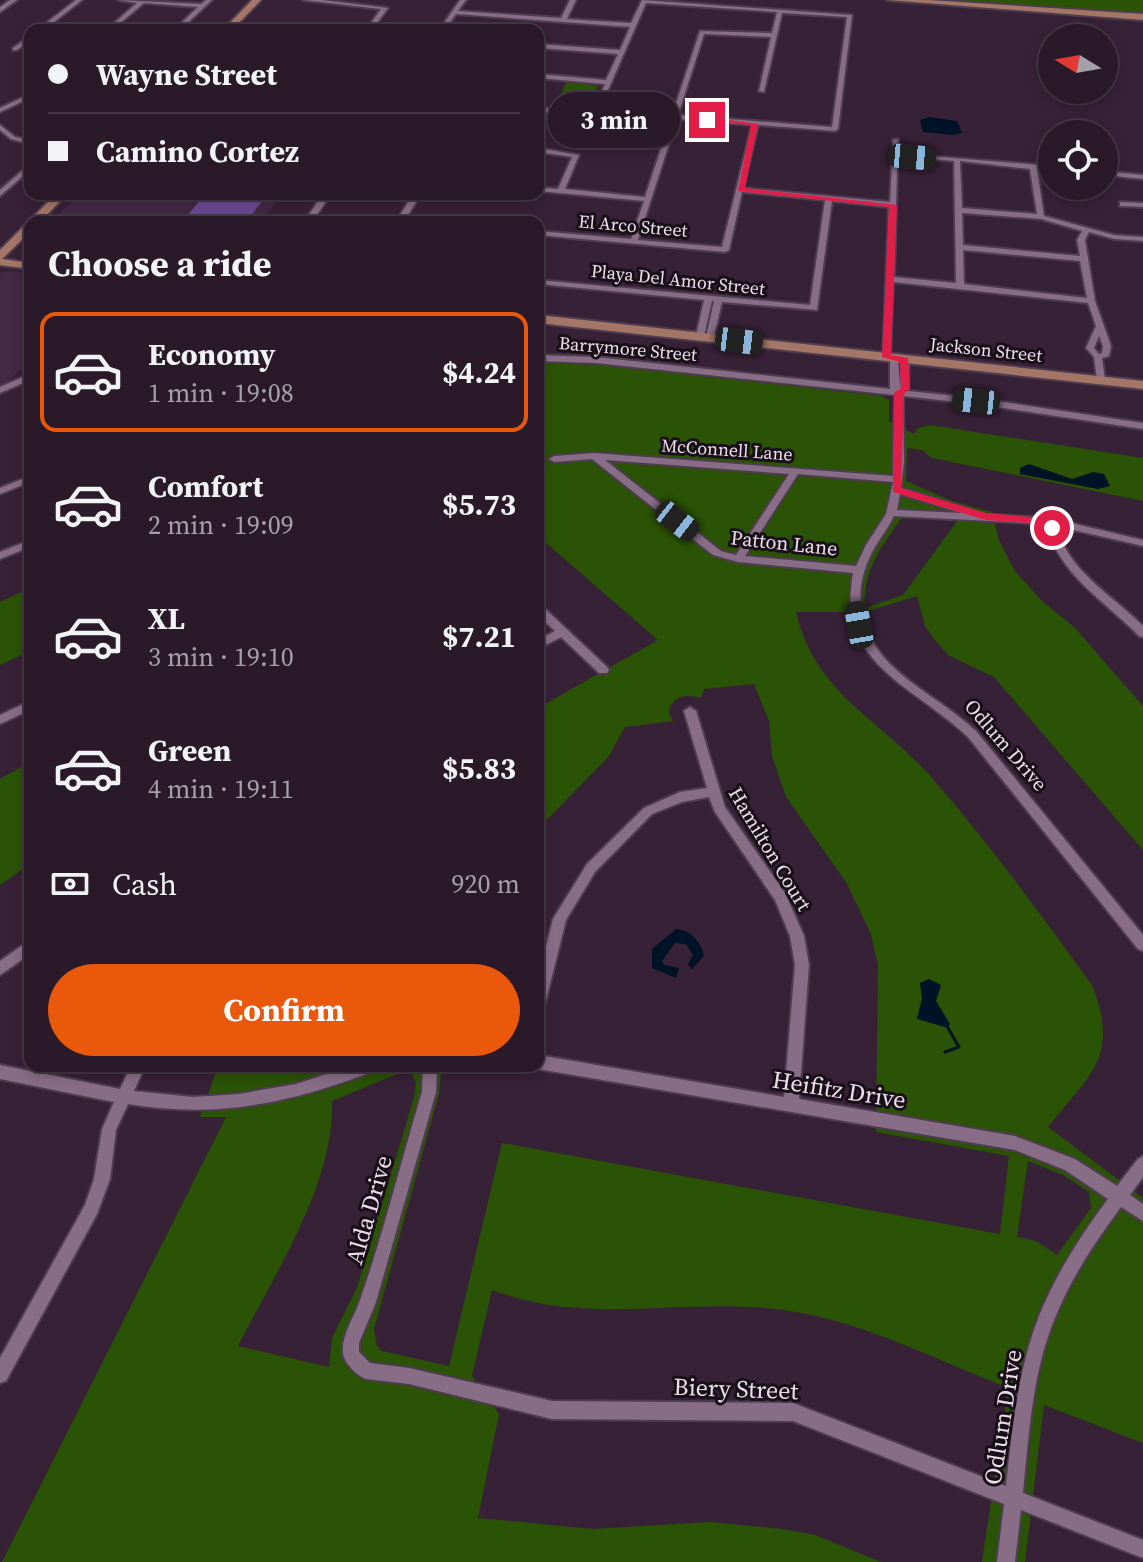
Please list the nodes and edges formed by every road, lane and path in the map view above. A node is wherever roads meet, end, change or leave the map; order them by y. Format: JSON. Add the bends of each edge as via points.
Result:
{"nodes":[{"id":1,"x":14,"y":0,"type":"edge"},
{"id":2,"x":79,"y":0,"type":"edge"},
{"id":3,"x":121,"y":0,"type":"edge"},
{"id":4,"x":209,"y":0,"type":"edge"},
{"id":5,"x":257,"y":0,"type":"edge"},
{"id":6,"x":306,"y":0,"type":"edge"},
{"id":7,"x":463,"y":0,"type":"edge"},
{"id":8,"x":573,"y":0,"type":"edge"},
{"id":9,"x":891,"y":0,"type":"edge"},
{"id":10,"x":903,"y":0,"type":"edge"},
{"id":11,"x":143,"y":1,"type":"edge"},
{"id":12,"x":644,"y":1,"type":"edge"},
{"id":13,"x":719,"y":3,"type":"edge"},
{"id":14,"x":203,"y":6,"type":"junction"},
{"id":15,"x":0,"y":10,"type":"edge"},
{"id":16,"x":780,"y":10,"type":"junction"},
{"id":17,"x":454,"y":12,"type":"junction"},
{"id":18,"x":1143,"y":17,"type":"edge"},
{"id":19,"x":563,"y":20,"type":"junction"},
{"id":20,"x":48,"y":24,"type":"edge"},
{"id":21,"x":116,"y":24,"type":"edge"},
{"id":22,"x":184,"y":24,"type":"edge"},
{"id":23,"x":233,"y":24,"type":"edge"},
{"id":24,"x":373,"y":24,"type":"edge"},
{"id":25,"x":446,"y":24,"type":"edge"},
{"id":26,"x":632,"y":25,"type":"junction"},
{"id":27,"x":774,"y":35,"type":"junction"},
{"id":28,"x":24,"y":42,"type":"edge"},
{"id":29,"x":544,"y":46,"type":"edge"},
{"id":30,"x":15,"y":49,"type":"dead end"},
{"id":31,"x":621,"y":52,"type":"junction"},
{"id":32,"x":544,"y":77,"type":"edge"},
{"id":33,"x":608,"y":82,"type":"junction"},
{"id":34,"x":762,"y":91,"type":"dead end"},
{"id":35,"x":24,"y":99,"type":"edge"},
{"id":36,"x":0,"y":110,"type":"edge"},
{"id":37,"x":544,"y":110,"type":"edge"},
{"id":38,"x":675,"y":117,"type":"junction"},
{"id":39,"x":755,"y":124,"type":"junction"},
{"id":40,"x":0,"y":127,"type":"edge"},
{"id":41,"x":896,"y":140,"type":"dead end"},
{"id":42,"x":24,"y":141,"type":"edge"},
{"id":43,"x":544,"y":151,"type":"edge"},
{"id":44,"x":895,"y":154,"type":"junction"},
{"id":45,"x":952,"y":159,"type":"junction"},
{"id":46,"x":1033,"y":167,"type":"junction"},
{"id":47,"x":1038,"y":167,"type":"edge"},
{"id":48,"x":24,"y":172,"type":"edge"},
{"id":49,"x":1118,"y":174,"type":"edge"},
{"id":50,"x":1143,"y":177,"type":"edge"},
{"id":51,"x":544,"y":190,"type":"edge"},
{"id":52,"x":740,"y":190,"type":"junction"},
{"id":53,"x":561,"y":191,"type":"junction"},
{"id":54,"x":0,"y":194,"type":"edge"},
{"id":55,"x":829,"y":198,"type":"junction"},
{"id":56,"x":648,"y":199,"type":"junction"},
{"id":57,"x":56,"y":200,"type":"edge"},
{"id":58,"x":1123,"y":204,"type":"dead end"},
{"id":59,"x":893,"y":205,"type":"junction"},
{"id":60,"x":1143,"y":205,"type":"edge"},
{"id":61,"x":958,"y":210,"type":"junction"},
{"id":62,"x":40,"y":216,"type":"edge"},
{"id":63,"x":1041,"y":217,"type":"junction"},
{"id":64,"x":1086,"y":230,"type":"junction"},
{"id":65,"x":24,"y":232,"type":"edge"},
{"id":66,"x":544,"y":234,"type":"edge"},
{"id":67,"x":1143,"y":239,"type":"edge"},
{"id":68,"x":634,"y":242,"type":"junction"},
{"id":69,"x":959,"y":247,"type":"junction"},
{"id":70,"x":0,"y":256,"type":"edge"},
{"id":71,"x":1084,"y":259,"type":"junction"},
{"id":72,"x":0,"y":262,"type":"edge"},
{"id":73,"x":24,"y":265,"type":"edge"},
{"id":74,"x":890,"y":279,"type":"junction"},
{"id":75,"x":544,"y":283,"type":"edge"},
{"id":76,"x":960,"y":286,"type":"junction"},
{"id":77,"x":713,"y":299,"type":"junction"},
{"id":78,"x":1091,"y":301,"type":"junction"},
{"id":79,"x":544,"y":320,"type":"edge"},
{"id":80,"x":1099,"y":328,"type":"junction"},
{"id":81,"x":705,"y":337,"type":"junction"},
{"id":82,"x":1092,"y":343,"type":"junction"},
{"id":83,"x":1107,"y":345,"type":"junction"},
{"id":84,"x":893,"y":355,"type":"junction"},
{"id":85,"x":1098,"y":357,"type":"junction"},
{"id":86,"x":544,"y":358,"type":"edge"},
{"id":87,"x":894,"y":377,"type":"junction"},
{"id":88,"x":905,"y":378,"type":"junction"},
{"id":89,"x":24,"y":380,"type":"edge"},
{"id":90,"x":1101,"y":380,"type":"junction"},
{"id":91,"x":1143,"y":385,"type":"edge"},
{"id":92,"x":0,"y":390,"type":"edge"},
{"id":93,"x":899,"y":393,"type":"junction"},
{"id":94,"x":1143,"y":426,"type":"edge"},
{"id":95,"x":594,"y":456,"type":"junction"},
{"id":96,"x":554,"y":459,"type":"dead end"},
{"id":97,"x":795,"y":471,"type":"junction"},
{"id":98,"x":24,"y":481,"type":"edge"},
{"id":99,"x":896,"y":484,"type":"junction"},
{"id":100,"x":0,"y":491,"type":"edge"},
{"id":101,"x":891,"y":513,"type":"junction"},
{"id":102,"x":986,"y":516,"type":"junction"},
{"id":103,"x":1050,"y":521,"type":"junction"},
{"id":104,"x":1143,"y":543,"type":"edge"},
{"id":105,"x":24,"y":546,"type":"edge"},
{"id":106,"x":0,"y":556,"type":"edge"},
{"id":107,"x":738,"y":559,"type":"junction"},
{"id":108,"x":859,"y":570,"type":"junction"},
{"id":109,"x":544,"y":615,"type":"edge"},
{"id":110,"x":562,"y":632,"type":"junction"},
{"id":111,"x":1143,"y":633,"type":"edge"},
{"id":112,"x":544,"y":642,"type":"edge"},
{"id":113,"x":603,"y":670,"type":"dead end"},
{"id":114,"x":24,"y":708,"type":"edge"},
{"id":115,"x":690,"y":711,"type":"dead end"},
{"id":116,"x":0,"y":720,"type":"edge"},
{"id":117,"x":713,"y":792,"type":"junction"},
{"id":118,"x":1143,"y":945,"type":"edge"},
{"id":119,"x":24,"y":951,"type":"edge"},
{"id":120,"x":0,"y":969,"type":"edge"},
{"id":121,"x":544,"y":981,"type":"edge"},
{"id":122,"x":544,"y":1063,"type":"edge"},
{"id":123,"x":0,"y":1072,"type":"edge"},
{"id":124,"x":135,"y":1072,"type":"edge"},
{"id":125,"x":353,"y":1072,"type":"edge"},
{"id":126,"x":430,"y":1072,"type":"edge"},
{"id":127,"x":125,"y":1095,"type":"junction"},
{"id":128,"x":791,"y":1105,"type":"junction"},
{"id":129,"x":1143,"y":1164,"type":"edge"},
{"id":130,"x":1120,"y":1196,"type":"junction"},
{"id":131,"x":1143,"y":1213,"type":"edge"},
{"id":132,"x":357,"y":1364,"type":"joint"},
{"id":133,"x":0,"y":1375,"type":"edge"},
{"id":134,"x":1014,"y":1498,"type":"junction"},
{"id":135,"x":1143,"y":1549,"type":"edge"},
{"id":136,"x":1006,"y":1562,"type":"edge"}],
"edges":[{"from":1,"to":15,"type":"street"},
{"from":2,"to":20,"type":"street"},
{"from":3,"to":11,"type":"street"},
{"from":4,"to":14,"type":"street"},
{"from":5,"to":23,"type":"main road"},
{"from":6,"to":24,"type":"street","via":[[385,8]]},
{"from":7,"to":17,"type":"street"},
{"from":8,"to":19,"type":"street"},
{"from":9,"to":10,"type":"main road"},
{"from":10,"to":18,"type":"main road"},
{"from":11,"to":14,"type":"street"},
{"from":11,"to":21,"type":"street"},
{"from":12,"to":13,"type":"street"},
{"from":12,"to":26,"type":"street"},
{"from":13,"to":16,"type":"street"},
{"from":14,"to":22,"type":"street"},
{"from":16,"to":27,"type":"street"},
{"from":16,"to":39,"type":"street","via":[[848,15],[835,129]]},
{"from":17,"to":19,"type":"street"},
{"from":17,"to":25,"type":"street"},
{"from":19,"to":26,"type":"street"},
{"from":26,"to":31,"type":"street"},
{"from":27,"to":34,"type":"street"},
{"from":27,"to":38,"type":"street","via":[[704,31]]},
{"from":28,"to":30,"type":"street"},
{"from":29,"to":31,"type":"street"},
{"from":31,"to":33,"type":"street"},
{"from":32,"to":33,"type":"street"},
{"from":33,"to":37,"type":"street","via":[[593,114]]},
{"from":35,"to":36,"type":"street"},
{"from":38,"to":39,"type":"street"},
{"from":38,"to":56,"type":"street"},
{"from":39,"to":52,"type":"street"},
{"from":40,"to":42,"type":"street"},
{"from":41,"to":44,"type":"street"},
{"from":43,"to":53,"type":"street","via":[[576,155]]},
{"from":44,"to":45,"type":"street"},
{"from":44,"to":59,"type":"street"},
{"from":45,"to":46,"type":"street"},
{"from":45,"to":61,"type":"street"},
{"from":46,"to":47,"type":"street"},
{"from":46,"to":63,"type":"street"},
{"from":48,"to":54,"type":"street"},
{"from":49,"to":50,"type":"street"},
{"from":51,"to":53,"type":"street"},
{"from":52,"to":55,"type":"street"},
{"from":52,"to":68,"type":"street","name":"El Arco Street","via":[[725,250]]},
{"from":53,"to":56,"type":"street"},
{"from":55,"to":59,"type":"street"},
{"from":55,"to":77,"type":"street","name":"Playa Del Amor Street","via":[[814,308]]},
{"from":56,"to":68,"type":"street"},
{"from":57,"to":62,"type":"main road"},
{"from":58,"to":60,"type":"street"},
{"from":59,"to":74,"type":"street"},
{"from":61,"to":63,"type":"street"},
{"from":61,"to":69,"type":"street"},
{"from":63,"to":64,"type":"street"},
{"from":64,"to":67,"type":"street"},
{"from":64,"to":71,"type":"street","via":[[1081,240]]},
{"from":65,"to":70,"type":"main road"},
{"from":66,"to":68,"type":"street","name":"El Arco Street"},
{"from":69,"to":71,"type":"street"},
{"from":69,"to":76,"type":"street"},
{"from":71,"to":78,"type":"street"},
{"from":72,"to":73,"type":"main road"},
{"from":74,"to":76,"type":"street"},
{"from":74,"to":84,"type":"street"},
{"from":75,"to":77,"type":"street","name":"Playa Del Amor Street"},
{"from":76,"to":78,"type":"street"},
{"from":77,"to":81,"type":"street"},
{"from":78,"to":80,"type":"street"},
{"from":79,"to":81,"type":"main road","name":"Jackson Street"},
{"from":80,"to":82,"type":"street"},
{"from":80,"to":83,"type":"street"},
{"from":81,"to":84,"type":"main road","name":"Jackson Street"},
{"from":82,"to":83,"type":"street"},
{"from":82,"to":85,"type":"street"},
{"from":83,"to":85,"type":"street","via":[[1106,354]]},
{"from":84,"to":87,"type":"street","name":"Odlum Drive"},
{"from":84,"to":88,"type":"street","name":"Odlum Drive"},
{"from":84,"to":90,"type":"main road","name":"Jackson Street"},
{"from":85,"to":90,"type":"street"},
{"from":86,"to":93,"type":"street","name":"Barrymore Street"},
{"from":87,"to":88,"type":"street"},
{"from":87,"to":93,"type":"street","name":"Odlum Drive"},
{"from":88,"to":93,"type":"street","name":"Odlum Drive","via":[[905,389]]},
{"from":89,"to":92,"type":"street"},
{"from":90,"to":91,"type":"main road","name":"Jackson Street"},
{"from":93,"to":94,"type":"street","name":"Barrymore Street"},
{"from":93,"to":99,"type":"street","name":"Odlum Drive"},
{"from":95,"to":96,"type":"street","name":"McConnell Lane"},
{"from":95,"to":97,"type":"street","name":"McConnell Lane"},
{"from":95,"to":107,"type":"street","name":"Patton Lane","via":[[717,553]]},
{"from":97,"to":99,"type":"street","name":"McConnell Lane"},
{"from":97,"to":107,"type":"street"},
{"from":98,"to":100,"type":"street"},
{"from":99,"to":101,"type":"street","name":"Odlum Drive"},
{"from":99,"to":102,"type":"street","name":"McConnell Lane"},
{"from":101,"to":102,"type":"street"},
{"from":101,"to":108,"type":"street","name":"Odlum Drive"},
{"from":102,"to":103,"type":"street"},
{"from":103,"to":104,"type":"street"},
{"from":103,"to":111,"type":"street","via":[[1067,563]]},
{"from":105,"to":106,"type":"street"},
{"from":107,"to":108,"type":"street","name":"Patton Lane"},
{"from":108,"to":118,"type":"street","name":"Odlum Drive","via":[[857,617],[874,654],[972,734]]},
{"from":109,"to":110,"type":"street"},
{"from":110,"to":112,"type":"street"},
{"from":110,"to":113,"type":"street"},
{"from":114,"to":116,"type":"street"},
{"from":115,"to":117,"type":"street","name":"Hamilton Court"},
{"from":117,"to":121,"type":"street","via":[[680,797],[648,811],[591,868],[560,919]]},
{"from":117,"to":128,"type":"street","name":"Hamilton Court","via":[[723,816],[780,897],[797,936],[802,965]]},
{"from":119,"to":120,"type":"street"},
{"from":122,"to":128,"type":"street","name":"Heifitz Drive"},
{"from":123,"to":127,"type":"street"},
{"from":124,"to":127,"type":"street"},
{"from":125,"to":127,"type":"street","via":[[245,1101],[191,1103]]},
{"from":126,"to":132,"type":"street","name":"Alda Drive","via":[[429,1092],[368,1302],[351,1343]]},
{"from":127,"to":133,"type":"street","via":[[109,1129],[92,1209]]},
{"from":128,"to":130,"type":"street","name":"Heifitz Drive","via":[[1015,1143],[1070,1164]]},
{"from":129,"to":130,"type":"street","name":"Odlum Drive"},
{"from":130,"to":131,"type":"street","name":"Heifitz Drive"},
{"from":130,"to":134,"type":"street","name":"Odlum Drive","via":[[1059,1289],[1045,1323],[1026,1399]]},
{"from":132,"to":134,"type":"street","name":"Biery Street","via":[[379,1375],[409,1376],[552,1410],[793,1412]]},
{"from":134,"to":135,"type":"street","name":"Biery Street"},
{"from":134,"to":136,"type":"street","name":"Odlum Drive"}]}
